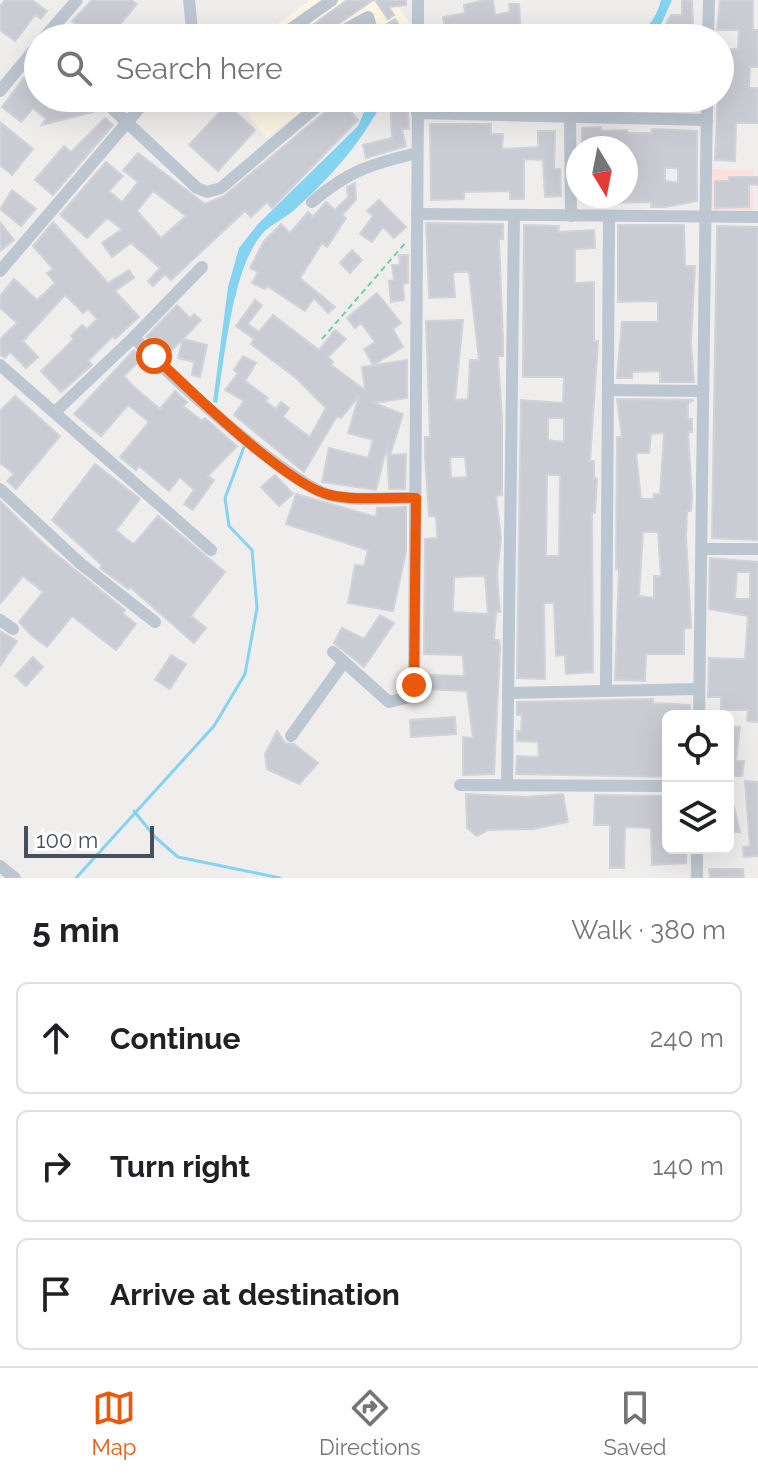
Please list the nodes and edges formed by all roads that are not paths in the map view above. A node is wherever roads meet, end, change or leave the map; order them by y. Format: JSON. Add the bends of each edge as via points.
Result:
{"nodes":[{"id":1,"x":189,"y":0,"type":"edge"},
{"id":2,"x":332,"y":0,"type":"edge"},
{"id":3,"x":418,"y":0,"type":"edge"},
{"id":4,"x":709,"y":0,"type":"edge"},
{"id":5,"x":74,"y":1,"type":"edge"},
{"id":6,"x":302,"y":22,"type":"joint"},
{"id":7,"x":55,"y":24,"type":"edge"},
{"id":8,"x":192,"y":24,"type":"edge"},
{"id":9,"x":299,"y":24,"type":"edge"},
{"id":10,"x":355,"y":24,"type":"edge"},
{"id":11,"x":370,"y":24,"type":"edge"},
{"id":12,"x":415,"y":24,"type":"edge"},
{"id":13,"x":708,"y":24,"type":"edge"},
{"id":14,"x":24,"y":60,"type":"edge"},
{"id":15,"x":2,"y":84,"type":"edge"},
{"id":16,"x":117,"y":112,"type":"edge"},
{"id":17,"x":136,"y":112,"type":"edge"},
{"id":18,"x":310,"y":112,"type":"edge"},
{"id":19,"x":707,"y":112,"type":"edge"},
{"id":20,"x":417,"y":113,"type":"joint"},
{"id":21,"x":570,"y":117,"type":"junction"},
{"id":22,"x":707,"y":120,"type":"junction"},
{"id":23,"x":128,"y":122,"type":"junction"},
{"id":24,"x":417,"y":153,"type":"junction"},
{"id":25,"x":312,"y":202,"type":"dead end"},
{"id":26,"x":417,"y":214,"type":"junction"},
{"id":27,"x":514,"y":215,"type":"junction"},
{"id":28,"x":571,"y":216,"type":"junction"},
{"id":29,"x":609,"y":216,"type":"junction"},
{"id":30,"x":705,"y":216,"type":"junction"},
{"id":31,"x":758,"y":217,"type":"edge"},
{"id":32,"x":202,"y":267,"type":"dead end"},
{"id":33,"x":0,"y":271,"type":"edge"},
{"id":34,"x":134,"y":337,"type":"junction"},
{"id":35,"x":1,"y":368,"type":"edge"},
{"id":36,"x":609,"y":390,"type":"junction"},
{"id":37,"x":703,"y":391,"type":"junction"},
{"id":38,"x":55,"y":412,"type":"junction"},
{"id":39,"x":0,"y":489,"type":"edge"},
{"id":40,"x":416,"y":498,"type":"junction"},
{"id":41,"x":703,"y":549,"type":"junction"},
{"id":42,"x":758,"y":549,"type":"edge"},
{"id":43,"x":211,"y":550,"type":"dead end"},
{"id":44,"x":0,"y":620,"type":"edge"},
{"id":45,"x":155,"y":622,"type":"dead end"},
{"id":46,"x":13,"y":629,"type":"dead end"},
{"id":47,"x":333,"y":652,"type":"dead end"},
{"id":48,"x":344,"y":662,"type":"junction"},
{"id":49,"x":699,"y":689,"type":"junction"},
{"id":50,"x":606,"y":691,"type":"junction"},
{"id":51,"x":508,"y":693,"type":"junction"},
{"id":52,"x":699,"y":710,"type":"edge"},
{"id":53,"x":291,"y":736,"type":"dead end"},
{"id":54,"x":507,"y":784,"type":"junction"},
{"id":55,"x":460,"y":785,"type":"dead end"},
{"id":56,"x":662,"y":786,"type":"edge"},
{"id":57,"x":697,"y":854,"type":"edge"},
{"id":58,"x":0,"y":866,"type":"edge"},
{"id":59,"x":15,"y":878,"type":"edge"},
{"id":60,"x":697,"y":878,"type":"edge"}],
"edges":[{"from":1,"to":8,"type":"street"},
{"from":2,"to":6,"type":"street"},
{"from":3,"to":12,"type":"street"},
{"from":4,"to":13,"type":"street"},
{"from":5,"to":7,"type":"street"},
{"from":6,"to":9,"type":"street"},
{"from":10,"to":11,"type":"street","via":[[368,17]]},
{"from":14,"to":15,"type":"street"},
{"from":16,"to":23,"type":"street"},
{"from":17,"to":23,"type":"street"},
{"from":18,"to":23,"type":"street","via":[[215,191],[197,188]]},
{"from":19,"to":22,"type":"street"},
{"from":20,"to":21,"type":"street"},
{"from":20,"to":24,"type":"street"},
{"from":21,"to":22,"type":"street"},
{"from":21,"to":28,"type":"street"},
{"from":22,"to":30,"type":"street"},
{"from":23,"to":33,"type":"street"},
{"from":24,"to":25,"type":"street","via":[[360,168]]},
{"from":24,"to":26,"type":"street"},
{"from":26,"to":27,"type":"street"},
{"from":26,"to":40,"type":"street"},
{"from":27,"to":28,"type":"street"},
{"from":27,"to":51,"type":"street"},
{"from":28,"to":29,"type":"street"},
{"from":29,"to":30,"type":"street"},
{"from":29,"to":36,"type":"street"},
{"from":30,"to":31,"type":"street"},
{"from":30,"to":37,"type":"street"},
{"from":32,"to":34,"type":"street"},
{"from":34,"to":38,"type":"street"},
{"from":34,"to":40,"type":"street","via":[[212,410],[307,487],[331,495]]},
{"from":35,"to":38,"type":"street"},
{"from":36,"to":37,"type":"street"},
{"from":36,"to":50,"type":"street"},
{"from":37,"to":41,"type":"street"},
{"from":38,"to":43,"type":"street"},
{"from":39,"to":45,"type":"street","via":[[81,564]]},
{"from":40,"to":48,"type":"street","via":[[414,685],[406,698],[389,702]]},
{"from":41,"to":42,"type":"street"},
{"from":41,"to":49,"type":"street"},
{"from":44,"to":46,"type":"street"},
{"from":47,"to":48,"type":"street"},
{"from":48,"to":53,"type":"street"},
{"from":49,"to":50,"type":"street"},
{"from":49,"to":52,"type":"street"},
{"from":50,"to":51,"type":"street"},
{"from":51,"to":54,"type":"street"},
{"from":54,"to":55,"type":"street"},
{"from":54,"to":56,"type":"street"},
{"from":57,"to":60,"type":"street"},
{"from":58,"to":59,"type":"street"}]}
